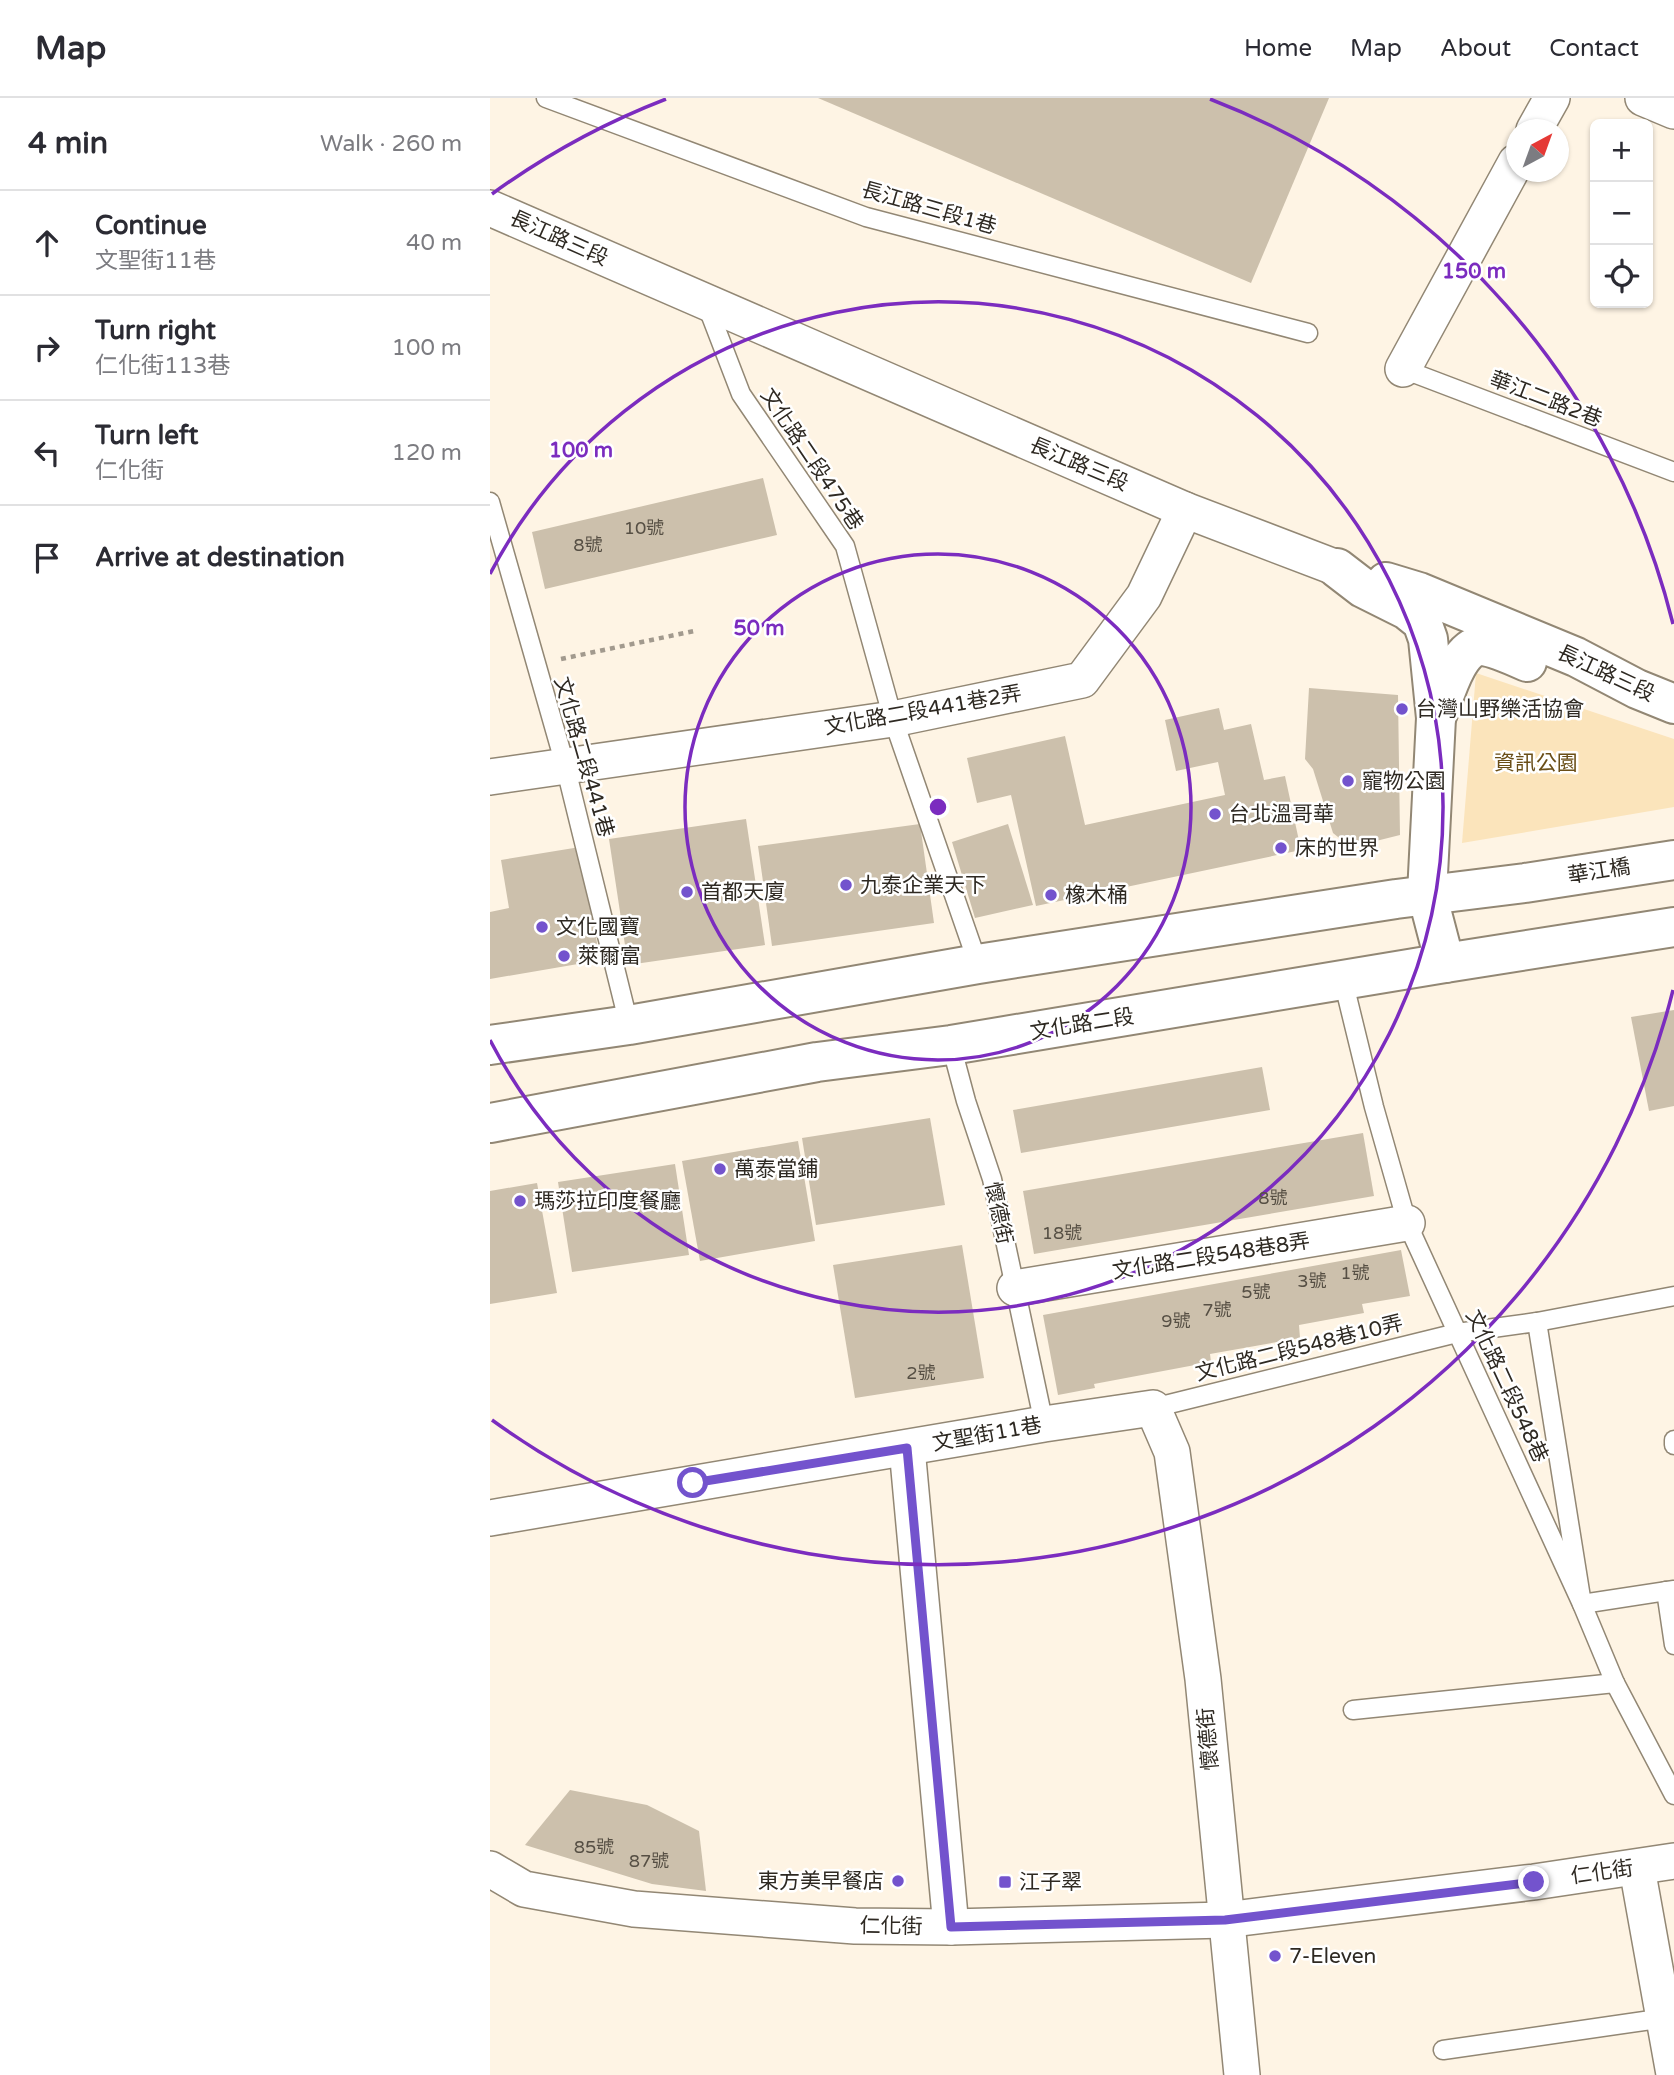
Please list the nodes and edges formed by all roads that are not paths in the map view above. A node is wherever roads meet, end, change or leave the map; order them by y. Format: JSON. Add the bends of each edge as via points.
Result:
{"nodes":[{"id":1,"x":546,"y":98,"type":"edge"},
{"id":2,"x":1552,"y":98,"type":"edge"},
{"id":3,"x":1643,"y":98,"type":"edge"},
{"id":4,"x":1674,"y":111,"type":"edge"},
{"id":5,"x":1540,"y":119,"type":"edge"},
{"id":6,"x":1506,"y":182,"type":"edge"},
{"id":7,"x":490,"y":208,"type":"edge"},
{"id":8,"x":705,"y":302,"type":"junction"},
{"id":9,"x":1308,"y":333,"type":"dead end"},
{"id":10,"x":1403,"y":369,"type":"joint"},
{"id":11,"x":1674,"y":472,"type":"edge"},
{"id":12,"x":490,"y":502,"type":"edge"},
{"id":13,"x":1185,"y":510,"type":"junction"},
{"id":14,"x":1337,"y":568,"type":"junction"},
{"id":15,"x":1637,"y":689,"type":"junction"},
{"id":16,"x":1674,"y":704,"type":"edge"},
{"id":17,"x":1436,"y":718,"type":"junction"},
{"id":18,"x":892,"y":719,"type":"junction"},
{"id":19,"x":565,"y":765,"type":"junction"},
{"id":20,"x":490,"y":777,"type":"edge"},
{"id":21,"x":1674,"y":860,"type":"edge"},
{"id":22,"x":1427,"y":894,"type":"junction"},
{"id":23,"x":1674,"y":927,"type":"edge"},
{"id":24,"x":1445,"y":962,"type":"junction"},
{"id":25,"x":978,"y":964,"type":"junction"},
{"id":26,"x":1343,"y":980,"type":"junction"},
{"id":27,"x":629,"y":1025,"type":"junction"},
{"id":28,"x":490,"y":1045,"type":"edge"},
{"id":29,"x":951,"y":1045,"type":"junction"},
{"id":30,"x":490,"y":1123,"type":"edge"},
{"id":31,"x":1407,"y":1223,"type":"junction"},
{"id":32,"x":1015,"y":1288,"type":"junction"},
{"id":33,"x":1674,"y":1296,"type":"edge"},
{"id":34,"x":1537,"y":1322,"type":"junction"},
{"id":35,"x":1457,"y":1333,"type":"junction"},
{"id":36,"x":1153,"y":1408,"type":"junction"},
{"id":37,"x":1044,"y":1424,"type":"junction"},
{"id":38,"x":1674,"y":1440,"type":"edge"},
{"id":39,"x":1674,"y":1446,"type":"edge"},
{"id":40,"x":907,"y":1448,"type":"junction"},
{"id":41,"x":490,"y":1518,"type":"edge"},
{"id":42,"x":1670,"y":1591,"type":"edge"},
{"id":43,"x":1583,"y":1604,"type":"junction"},
{"id":44,"x":1674,"y":1645,"type":"edge"},
{"id":45,"x":1615,"y":1683,"type":"junction"},
{"id":46,"x":1353,"y":1710,"type":"dead end"},
{"id":47,"x":1674,"y":1795,"type":"edge"},
{"id":48,"x":1674,"y":1861,"type":"edge"},
{"id":49,"x":1637,"y":1868,"type":"junction"},
{"id":50,"x":490,"y":1869,"type":"edge"},
{"id":51,"x":1225,"y":1920,"type":"junction"},
{"id":52,"x":951,"y":1927,"type":"junction"},
{"id":53,"x":1665,"y":2018,"type":"junction"},
{"id":54,"x":1443,"y":2050,"type":"dead end"},
{"id":55,"x":1674,"y":2074,"type":"edge"},
{"id":56,"x":1242,"y":2075,"type":"edge"}],
"edges":[{"from":1,"to":9,"type":"lane","name":"長江路三段1巷","via":[[866,216]]},
{"from":2,"to":5,"type":"street"},
{"from":3,"to":4,"type":"street"},
{"from":6,"to":10,"type":"street"},
{"from":7,"to":8,"type":"street","name":"長江路三段"},
{"from":8,"to":13,"type":"street","name":"長江路三段"},
{"from":8,"to":18,"type":"lane","name":"文化路二段475巷","via":[[741,394],[845,546]]},
{"from":10,"to":11,"type":"lane","name":"華江二路2巷"},
{"from":12,"to":19,"type":"lane","name":"文化路二段441巷"},
{"from":13,"to":14,"type":"street","name":"長江路三段"},
{"from":13,"to":18,"type":"street","name":"文化路二段441巷2弄","via":[[1144,596],[1082,680]]},
{"from":14,"to":15,"type":"main road","name":"長江路三段","via":[[1419,592],[1576,657]]},
{"from":14,"to":17,"type":"main road","via":[[1422,622]]},
{"from":15,"to":16,"type":"main road","name":"長江路三段"},
{"from":15,"to":17,"type":"main road","via":[[1569,677],[1481,646],[1459,661]]},
{"from":17,"to":22,"type":"main road"},
{"from":18,"to":19,"type":"street","name":"文化路二段441巷2弄"},
{"from":18,"to":25,"type":"lane","name":"文化路二段475巷"},
{"from":19,"to":20,"type":"street","name":"文化路二段441巷2弄"},
{"from":19,"to":27,"type":"lane","name":"文化路二段441巷"},
{"from":21,"to":22,"type":"main road","name":"華江橋"},
{"from":22,"to":24,"type":"main road"},
{"from":22,"to":25,"type":"main road"},
{"from":23,"to":24,"type":"main road","name":"文化路二段"},
{"from":24,"to":26,"type":"main road","name":"文化路二段"},
{"from":25,"to":27,"type":"main road"},
{"from":26,"to":29,"type":"main road","name":"文化路二段"},
{"from":26,"to":31,"type":"lane","name":"文化路二段548巷"},
{"from":27,"to":28,"type":"main road"},
{"from":29,"to":30,"type":"main road","name":"文化路二段","via":[[817,1062]]},
{"from":29,"to":32,"type":"lane","name":"懷德街","via":[[992,1179]]},
{"from":31,"to":32,"type":"street","name":"文化路二段548巷8弄"},
{"from":31,"to":35,"type":"lane","name":"文化路二段548巷"},
{"from":32,"to":37,"type":"lane","name":"懷德街"},
{"from":33,"to":34,"type":"lane","name":"文化路二段548巷10弄"},
{"from":34,"to":35,"type":"lane","name":"文化路二段548巷10弄"},
{"from":34,"to":43,"type":"lane"},
{"from":35,"to":36,"type":"lane","name":"文化路二段548巷10弄"},
{"from":35,"to":43,"type":"lane","name":"文化路二段548巷"},
{"from":36,"to":37,"type":"street","name":"文聖街11巷"},
{"from":36,"to":51,"type":"street","name":"懷德街","via":[[1172,1452],[1203,1679]]},
{"from":37,"to":40,"type":"street","name":"文聖街11巷"},
{"from":38,"to":39,"type":"lane"},
{"from":40,"to":41,"type":"street","name":"文聖街11巷"},
{"from":40,"to":52,"type":"street"},
{"from":42,"to":43,"type":"lane"},
{"from":42,"to":44,"type":"lane"},
{"from":43,"to":45,"type":"lane","name":"文化路二段548巷"},
{"from":45,"to":46,"type":"lane"},
{"from":45,"to":47,"type":"lane","name":"文化路二段548巷"},
{"from":48,"to":49,"type":"street","name":"仁化街"},
{"from":49,"to":51,"type":"street","name":"仁化街"},
{"from":49,"to":53,"type":"street"},
{"from":50,"to":52,"type":"street","name":"仁化街","via":[[524,1889],[634,1909],[855,1926]]},
{"from":51,"to":52,"type":"street","name":"仁化街"},
{"from":51,"to":56,"type":"street","name":"懷德街"},
{"from":53,"to":54,"type":"lane"},
{"from":53,"to":55,"type":"street"}]}
